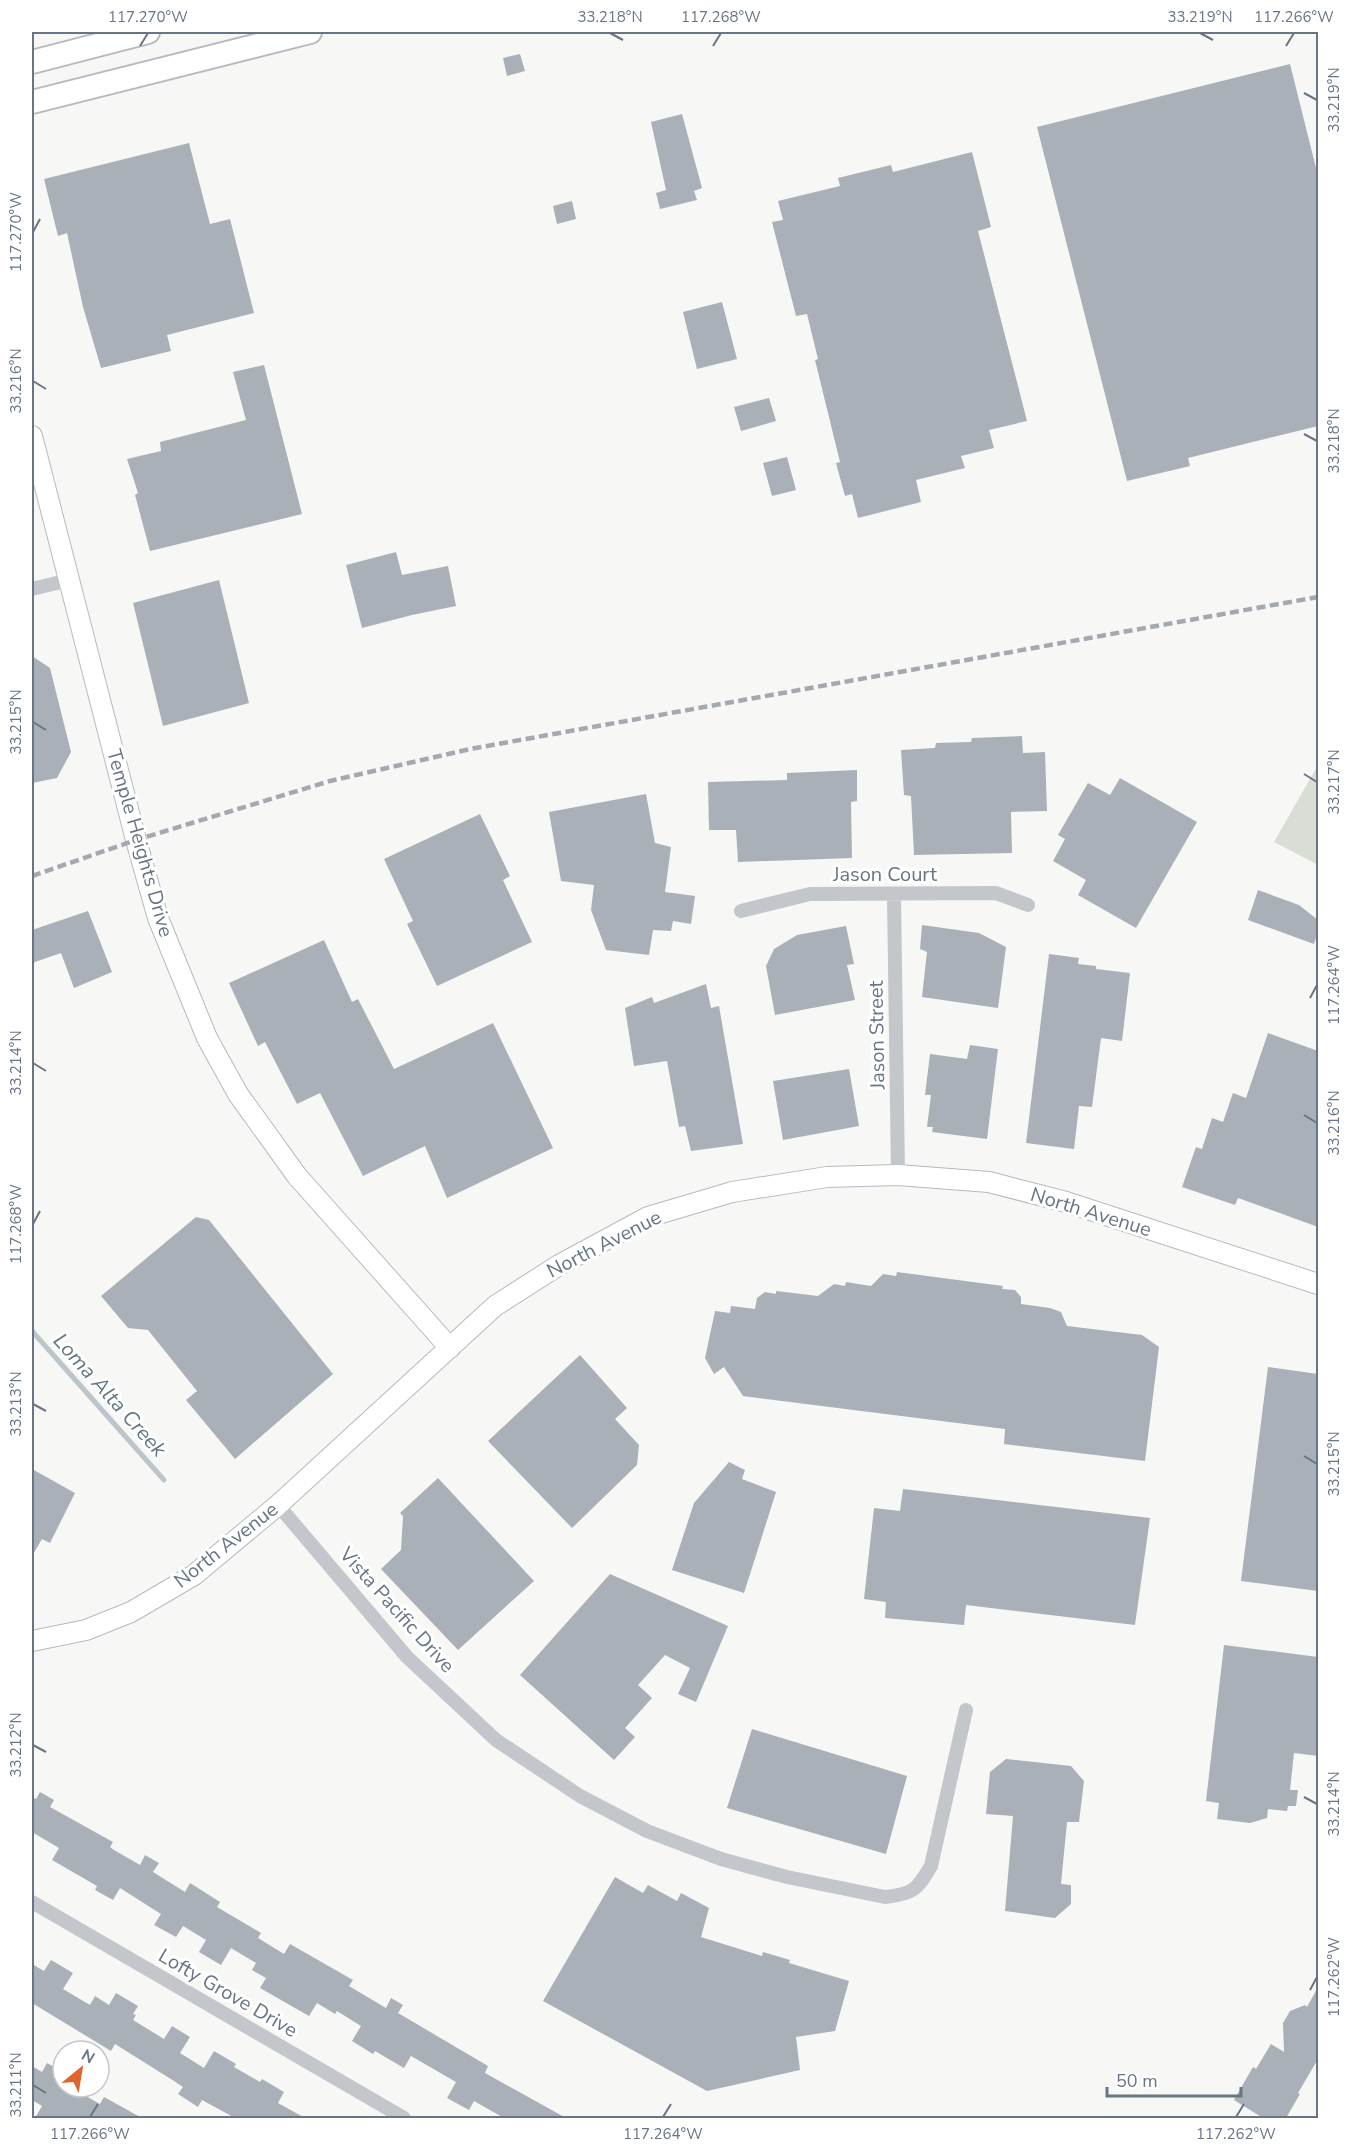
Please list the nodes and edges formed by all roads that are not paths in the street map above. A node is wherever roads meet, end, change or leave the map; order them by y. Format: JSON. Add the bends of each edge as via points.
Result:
{"nodes":[{"id":1,"x":148,"y":32,"type":"edge"},
{"id":2,"x":310,"y":32,"type":"edge"},
{"id":3,"x":32,"y":62,"type":"edge"},
{"id":4,"x":32,"y":102,"type":"edge"},
{"id":5,"x":32,"y":436,"type":"edge"},
{"id":6,"x":69,"y":580,"type":"junction"},
{"id":7,"x":32,"y":589,"type":"edge"},
{"id":8,"x":894,"y":895,"type":"junction"},
{"id":9,"x":1028,"y":905,"type":"dead end"},
{"id":10,"x":741,"y":911,"type":"dead end"},
{"id":11,"x":898,"y":1175,"type":"junction"},
{"id":12,"x":1318,"y":1284,"type":"edge"},
{"id":13,"x":450,"y":1348,"type":"junction"},
{"id":14,"x":278,"y":1504,"type":"junction"},
{"id":15,"x":32,"y":1641,"type":"edge"},
{"id":16,"x":966,"y":1710,"type":"dead end"},
{"id":17,"x":32,"y":1902,"type":"edge"},
{"id":18,"x":404,"y":2118,"type":"edge"}],
"edges":[{"from":1,"to":3,"type":"main road"},
{"from":2,"to":4,"type":"main road"},
{"from":5,"to":6,"type":"main road","name":"Temple Heights Drive"},
{"from":6,"to":7,"type":"street"},
{"from":6,"to":13,"type":"main road","name":"Temple Heights Drive","via":[[158,918],[207,1038],[238,1094],[297,1176]]},
{"from":8,"to":9,"type":"street","name":"Jason Court","via":[[996,893]]},
{"from":8,"to":10,"type":"street","name":"Jason Court","via":[[810,894]]},
{"from":8,"to":11,"type":"street","name":"Jason Street"},
{"from":11,"to":12,"type":"main road","name":"North Avenue","via":[[989,1182],[1055,1199]]},
{"from":11,"to":13,"type":"main road","name":"North Avenue","via":[[827,1177],[732,1192],[648,1217],[559,1265],[505,1300]]},
{"from":13,"to":14,"type":"main road","name":"North Avenue"},
{"from":14,"to":15,"type":"main road","name":"North Avenue","via":[[194,1575],[131,1612],[86,1630]]},
{"from":14,"to":16,"type":"street","name":"Vista Pacific Drive","via":[[407,1657],[496,1740],[580,1796],[647,1831],[721,1859],[885,1897],[901,1895],[919,1886],[931,1866]]},
{"from":17,"to":18,"type":"street","name":"Lofty Grove Drive"}]}
